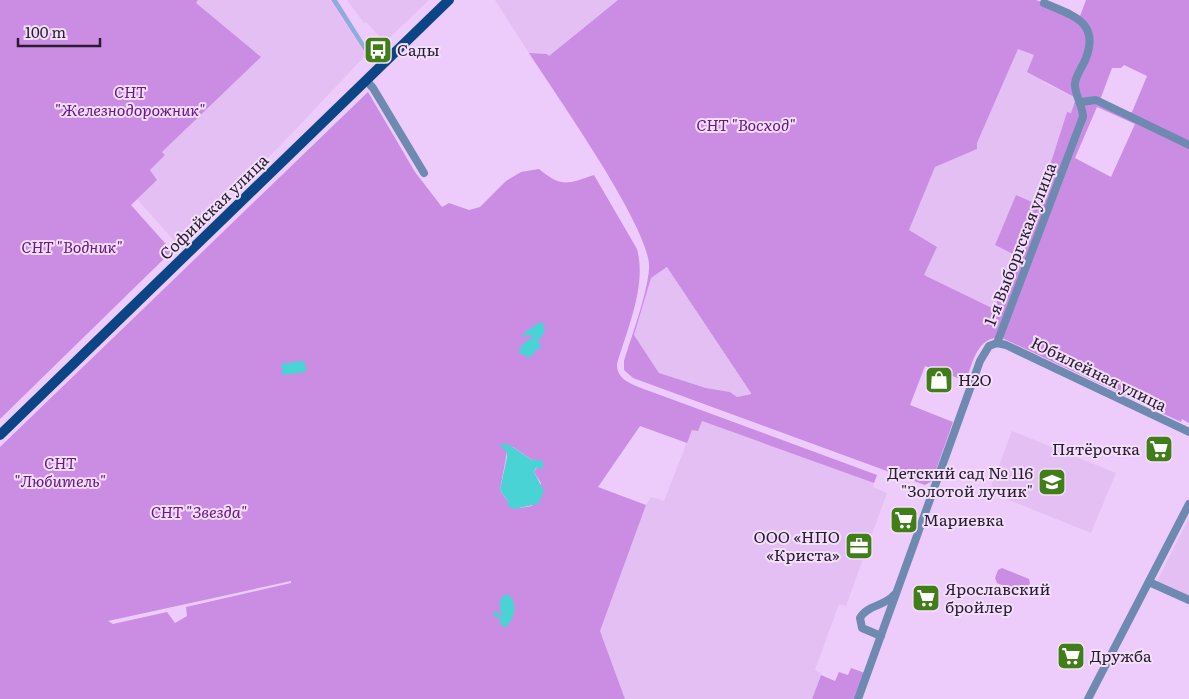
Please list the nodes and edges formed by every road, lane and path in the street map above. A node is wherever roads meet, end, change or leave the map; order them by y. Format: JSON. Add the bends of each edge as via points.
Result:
{"nodes":[{"id":1,"x":448,"y":0,"type":"edge"},
{"id":2,"x":1044,"y":3,"type":"dead end"},
{"id":3,"x":366,"y":80,"type":"junction"},
{"id":4,"x":1081,"y":102,"type":"junction"},
{"id":5,"x":1189,"y":145,"type":"edge"},
{"id":6,"x":424,"y":173,"type":"dead end"},
{"id":7,"x":997,"y":344,"type":"junction"},
{"id":8,"x":1189,"y":432,"type":"edge"},
{"id":9,"x":0,"y":435,"type":"edge"},
{"id":10,"x":1189,"y":504,"type":"edge"},
{"id":11,"x":1149,"y":582,"type":"junction"},
{"id":12,"x":896,"y":591,"type":"junction"},
{"id":13,"x":1189,"y":600,"type":"edge"},
{"id":14,"x":881,"y":636,"type":"junction"},
{"id":15,"x":858,"y":699,"type":"edge"},
{"id":16,"x":1088,"y":699,"type":"edge"}],
"edges":[{"from":1,"to":3,"type":"main road","name":"Софийская улица"},
{"from":2,"to":4,"type":"street","name":"1-я Выборгская улица","via":[[1079,18],[1086,26],[1090,40],[1075,84]]},
{"from":3,"to":6,"type":"street"},
{"from":3,"to":9,"type":"main road","name":"Софийская улица"},
{"from":4,"to":5,"type":"street","via":[[1096,100]]},
{"from":4,"to":7,"type":"street","name":"1-я Выборгская улица","via":[[1080,126]]},
{"from":7,"to":8,"type":"street","name":"Юбилейная улица","via":[[1006,345]]},
{"from":7,"to":12,"type":"street","name":"1-я Выборгская улица","via":[[986,348],[982,357]]},
{"from":10,"to":11,"type":"street"},
{"from":11,"to":13,"type":"street"},
{"from":11,"to":16,"type":"street"},
{"from":12,"to":14,"type":"street","name":"1-я Выборгская улица"},
{"from":12,"to":14,"type":"street","via":[[888,600],[863,612],[860,618],[862,628]]},
{"from":14,"to":15,"type":"street","name":"1-я Выборгская улица"}]}
